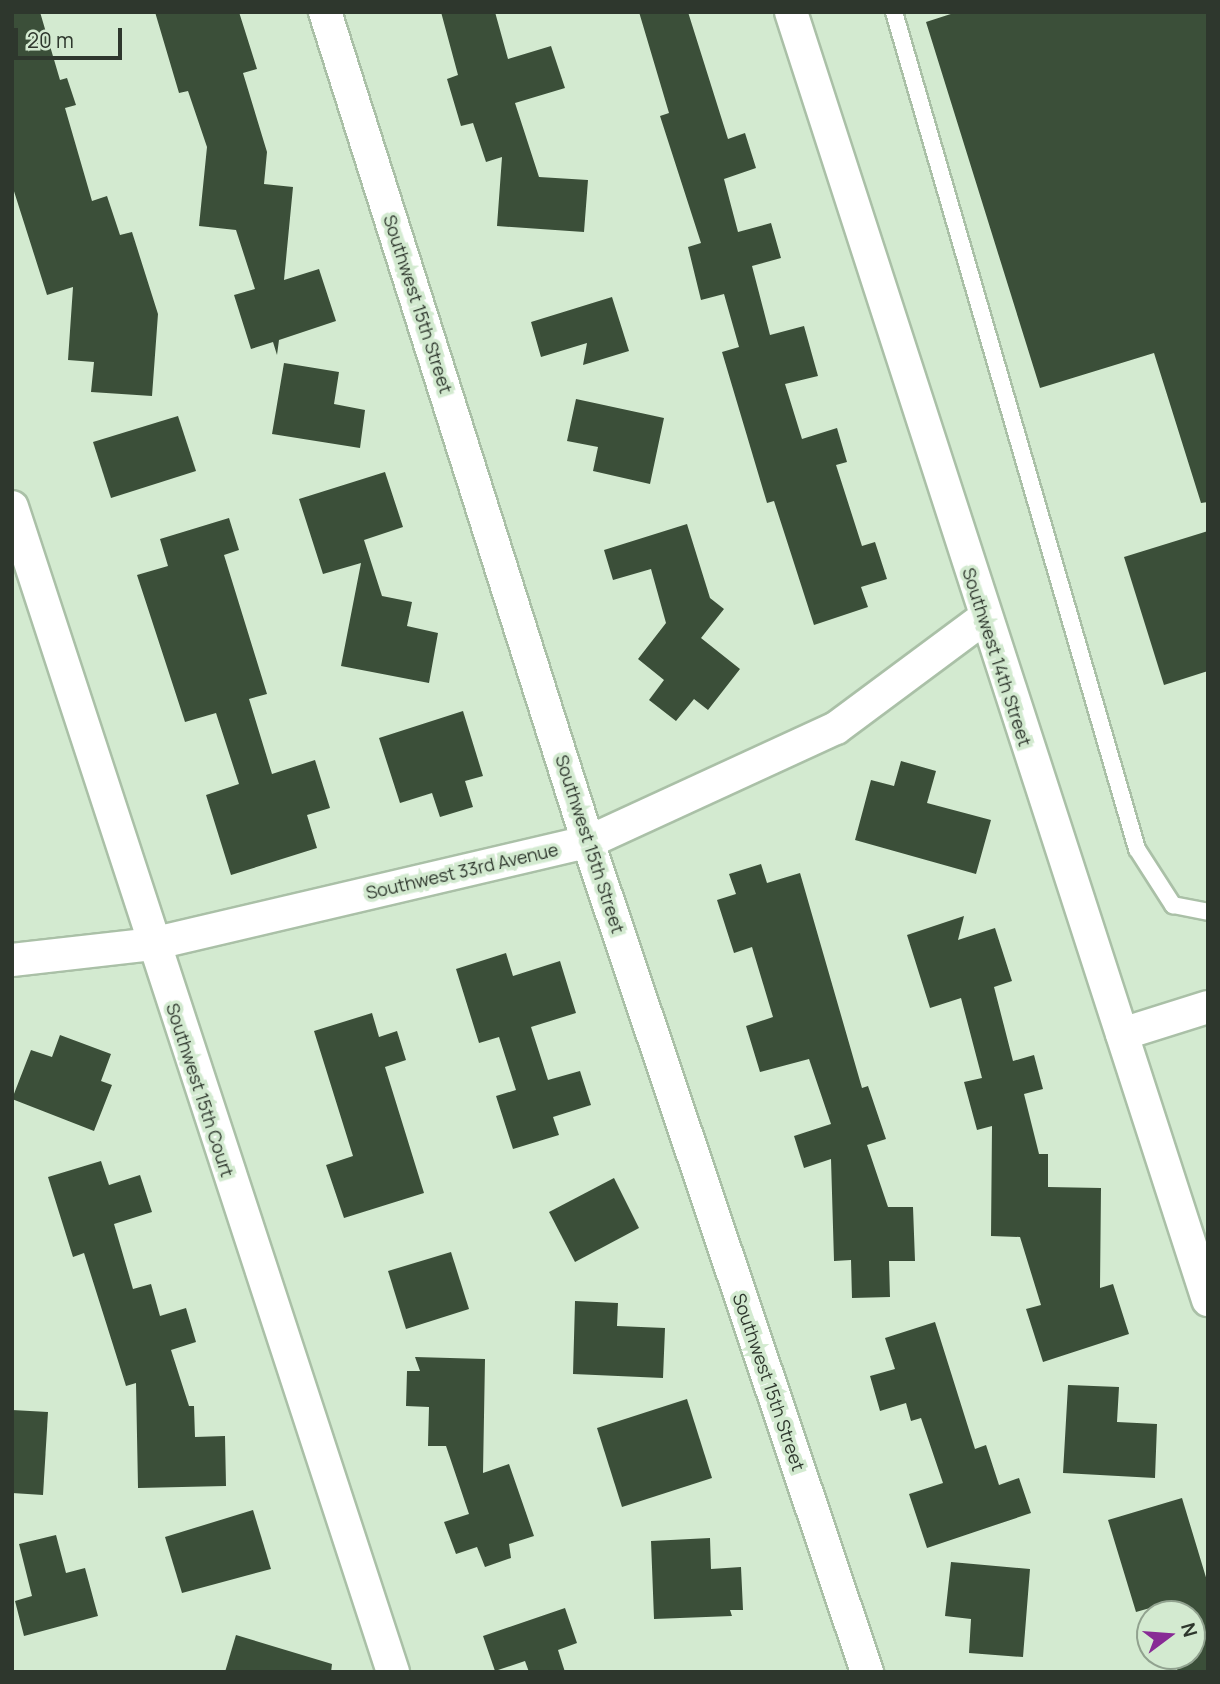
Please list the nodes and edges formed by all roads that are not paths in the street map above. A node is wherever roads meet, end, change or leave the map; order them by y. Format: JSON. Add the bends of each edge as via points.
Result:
{"nodes":[{"id":1,"x":325,"y":12,"type":"edge"},
{"id":2,"x":791,"y":12,"type":"edge"},
{"id":3,"x":894,"y":12,"type":"edge"},
{"id":4,"x":12,"y":507,"type":"edge"},
{"id":5,"x":983,"y":619,"type":"junction"},
{"id":6,"x":588,"y":842,"type":"junction"},
{"id":7,"x":1208,"y":912,"type":"edge"},
{"id":8,"x":152,"y":944,"type":"junction"},
{"id":9,"x":12,"y":960,"type":"edge"},
{"id":10,"x":1208,"y":1007,"type":"edge"},
{"id":11,"x":1122,"y":1034,"type":"junction"},
{"id":12,"x":1208,"y":1300,"type":"edge"},
{"id":13,"x":393,"y":1672,"type":"edge"},
{"id":14,"x":867,"y":1672,"type":"edge"}],
"edges":[{"from":1,"to":6,"type":"street","name":"Southwest 15th Street"},
{"from":2,"to":5,"type":"street","name":"Southwest 14th Street"},
{"from":3,"to":7,"type":"lane","via":[[1138,849],[1173,905]]},
{"from":4,"to":8,"type":"street","name":"Southwest 15th Court"},
{"from":5,"to":6,"type":"street","name":"Southwest 33rd Avenue","via":[[836,728]]},
{"from":5,"to":11,"type":"street","name":"Southwest 14th Street"},
{"from":6,"to":8,"type":"street","name":"Southwest 33rd Avenue"},
{"from":6,"to":14,"type":"street","name":"Southwest 15th Street"},
{"from":8,"to":9,"type":"street","name":"Southwest 33rd Avenue"},
{"from":8,"to":13,"type":"street","name":"Southwest 15th Court"},
{"from":10,"to":11,"type":"street"},
{"from":11,"to":12,"type":"street","name":"Southwest 14th Street"}]}
